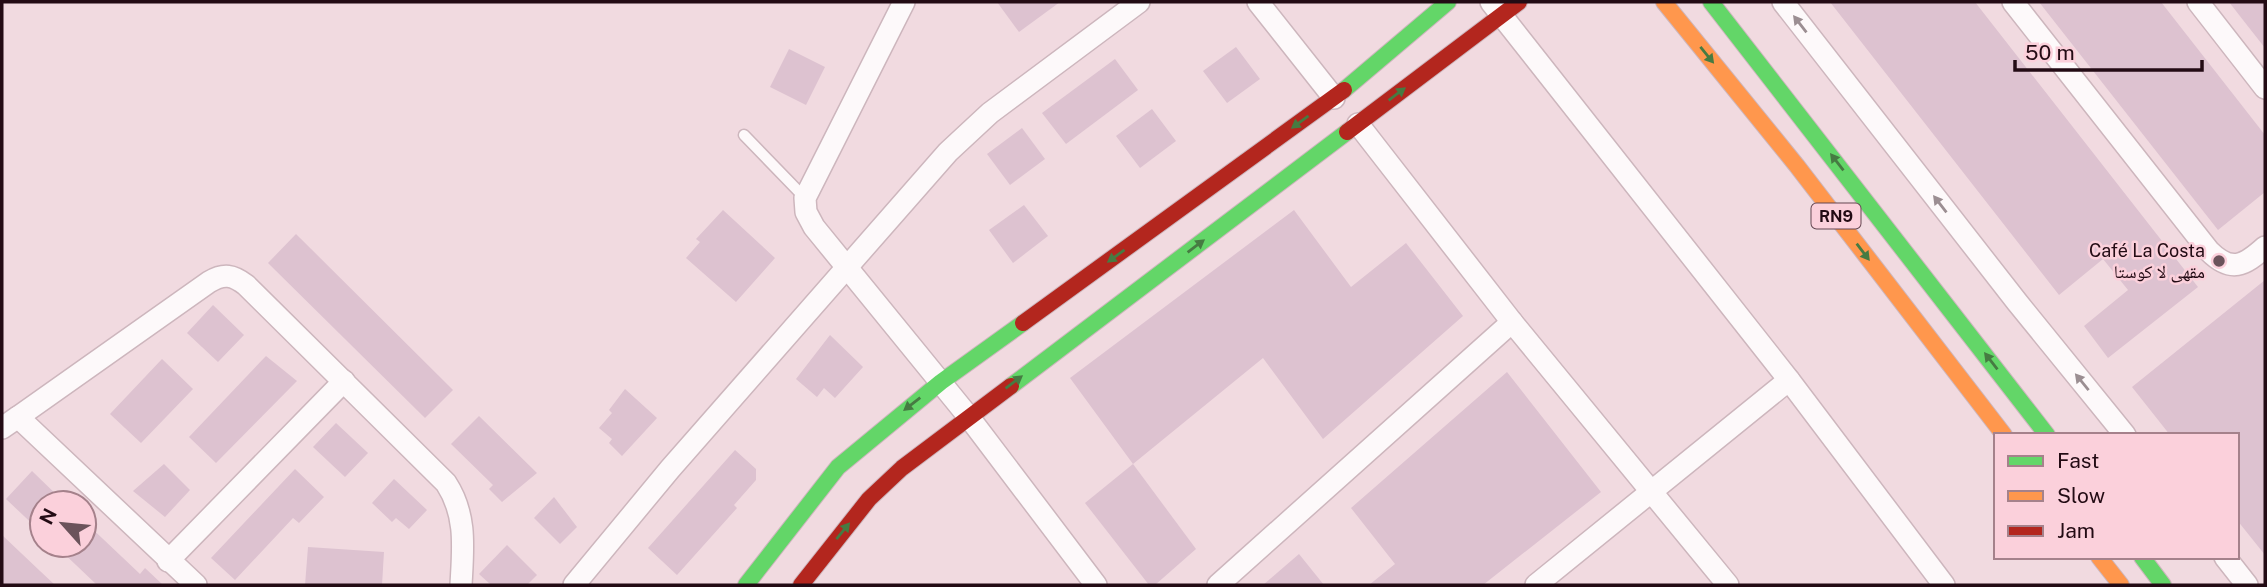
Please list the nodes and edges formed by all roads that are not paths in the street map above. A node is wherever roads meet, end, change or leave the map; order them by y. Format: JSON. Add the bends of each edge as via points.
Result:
{"nodes":[{"id":1,"x":904,"y":2,"type":"edge"},
{"id":2,"x":1139,"y":2,"type":"edge"},
{"id":3,"x":1258,"y":2,"type":"edge"},
{"id":4,"x":1448,"y":2,"type":"edge"},
{"id":5,"x":1519,"y":2,"type":"edge"},
{"id":6,"x":1664,"y":2,"type":"edge"},
{"id":7,"x":1711,"y":2,"type":"edge"},
{"id":8,"x":1783,"y":2,"type":"edge"},
{"id":9,"x":2013,"y":2,"type":"edge"},
{"id":10,"x":2198,"y":2,"type":"edge"},
{"id":11,"x":1496,"y":9,"type":"edge"},
{"id":12,"x":2265,"y":88,"type":"edge"},
{"id":13,"x":1334,"y":98,"type":"junction"},
{"id":14,"x":1357,"y":124,"type":"junction"},
{"id":15,"x":744,"y":135,"type":"dead end"},
{"id":16,"x":805,"y":198,"type":"junction"},
{"id":17,"x":2265,"y":247,"type":"edge"},
{"id":18,"x":845,"y":267,"type":"junction"},
{"id":19,"x":1512,"y":322,"type":"junction"},
{"id":20,"x":1789,"y":380,"type":"junction"},
{"id":21,"x":344,"y":381,"type":"junction"},
{"id":22,"x":941,"y":382,"type":"junction"},
{"id":23,"x":968,"y":416,"type":"junction"},
{"id":24,"x":10,"y":423,"type":"edge"},
{"id":25,"x":2002,"y":433,"type":"edge"},
{"id":26,"x":2045,"y":433,"type":"edge"},
{"id":27,"x":2123,"y":433,"type":"edge"},
{"id":28,"x":1654,"y":492,"type":"junction"},
{"id":29,"x":2101,"y":559,"type":"edge"},
{"id":30,"x":2144,"y":559,"type":"edge"},
{"id":31,"x":2227,"y":559,"type":"edge"},
{"id":32,"x":168,"y":561,"type":"junction"},
{"id":33,"x":196,"y":585,"type":"edge"},
{"id":34,"x":461,"y":585,"type":"edge"},
{"id":35,"x":574,"y":585,"type":"edge"},
{"id":36,"x":746,"y":585,"type":"edge"},
{"id":37,"x":801,"y":585,"type":"edge"},
{"id":38,"x":1096,"y":585,"type":"edge"},
{"id":39,"x":1218,"y":585,"type":"edge"},
{"id":40,"x":1536,"y":585,"type":"edge"},
{"id":41,"x":1728,"y":585,"type":"edge"},
{"id":42,"x":1944,"y":585,"type":"edge"},
{"id":43,"x":2121,"y":585,"type":"edge"},
{"id":44,"x":2163,"y":585,"type":"edge"},
{"id":45,"x":2248,"y":585,"type":"edge"}],
"edges":[{"from":1,"to":16,"type":"street"},
{"from":2,"to":18,"type":"street","via":[[990,113],[948,152]]},
{"from":3,"to":13,"type":"street"},
{"from":4,"to":13,"type":"main road"},
{"from":5,"to":11,"type":"main road"},
{"from":6,"to":25,"type":"main road","number":"RN9","one_way":true},
{"from":26,"to":7,"type":"main road","number":"RN9","one_way":true},
{"from":27,"to":8,"type":"street","one_way":true},
{"from":9,"to":17,"type":"street","via":[[2209,251],[2238,267]]},
{"from":10,"to":12,"type":"street"},
{"from":14,"to":11,"type":"main road","one_way":true},
{"from":11,"to":20,"type":"street"},
{"from":13,"to":22,"type":"main road","one_way":true},
{"from":14,"to":19,"type":"street"},
{"from":23,"to":14,"type":"main road","one_way":true},
{"from":15,"to":16,"type":"lane"},
{"from":16,"to":18,"type":"street","via":[[814,227]]},
{"from":18,"to":22,"type":"street"},
{"from":18,"to":35,"type":"street"},
{"from":19,"to":28,"type":"street"},
{"from":19,"to":39,"type":"street"},
{"from":20,"to":28,"type":"street"},
{"from":20,"to":42,"type":"street"},
{"from":21,"to":24,"type":"street","via":[[246,285],[222,275]]},
{"from":21,"to":32,"type":"street"},
{"from":21,"to":34,"type":"street","via":[[446,483],[458,501],[463,532]]},
{"from":22,"to":23,"type":"street"},
{"from":22,"to":36,"type":"main road","one_way":true,"via":[[838,467]]},
{"from":37,"to":23,"type":"main road","one_way":true,"via":[[869,499]]},
{"from":23,"to":38,"type":"street"},
{"from":24,"to":32,"type":"street"},
{"from":28,"to":40,"type":"street"},
{"from":28,"to":41,"type":"street"},
{"from":29,"to":43,"type":"main road"},
{"from":30,"to":44,"type":"main road"},
{"from":31,"to":45,"type":"street"},
{"from":32,"to":33,"type":"street"}]}
